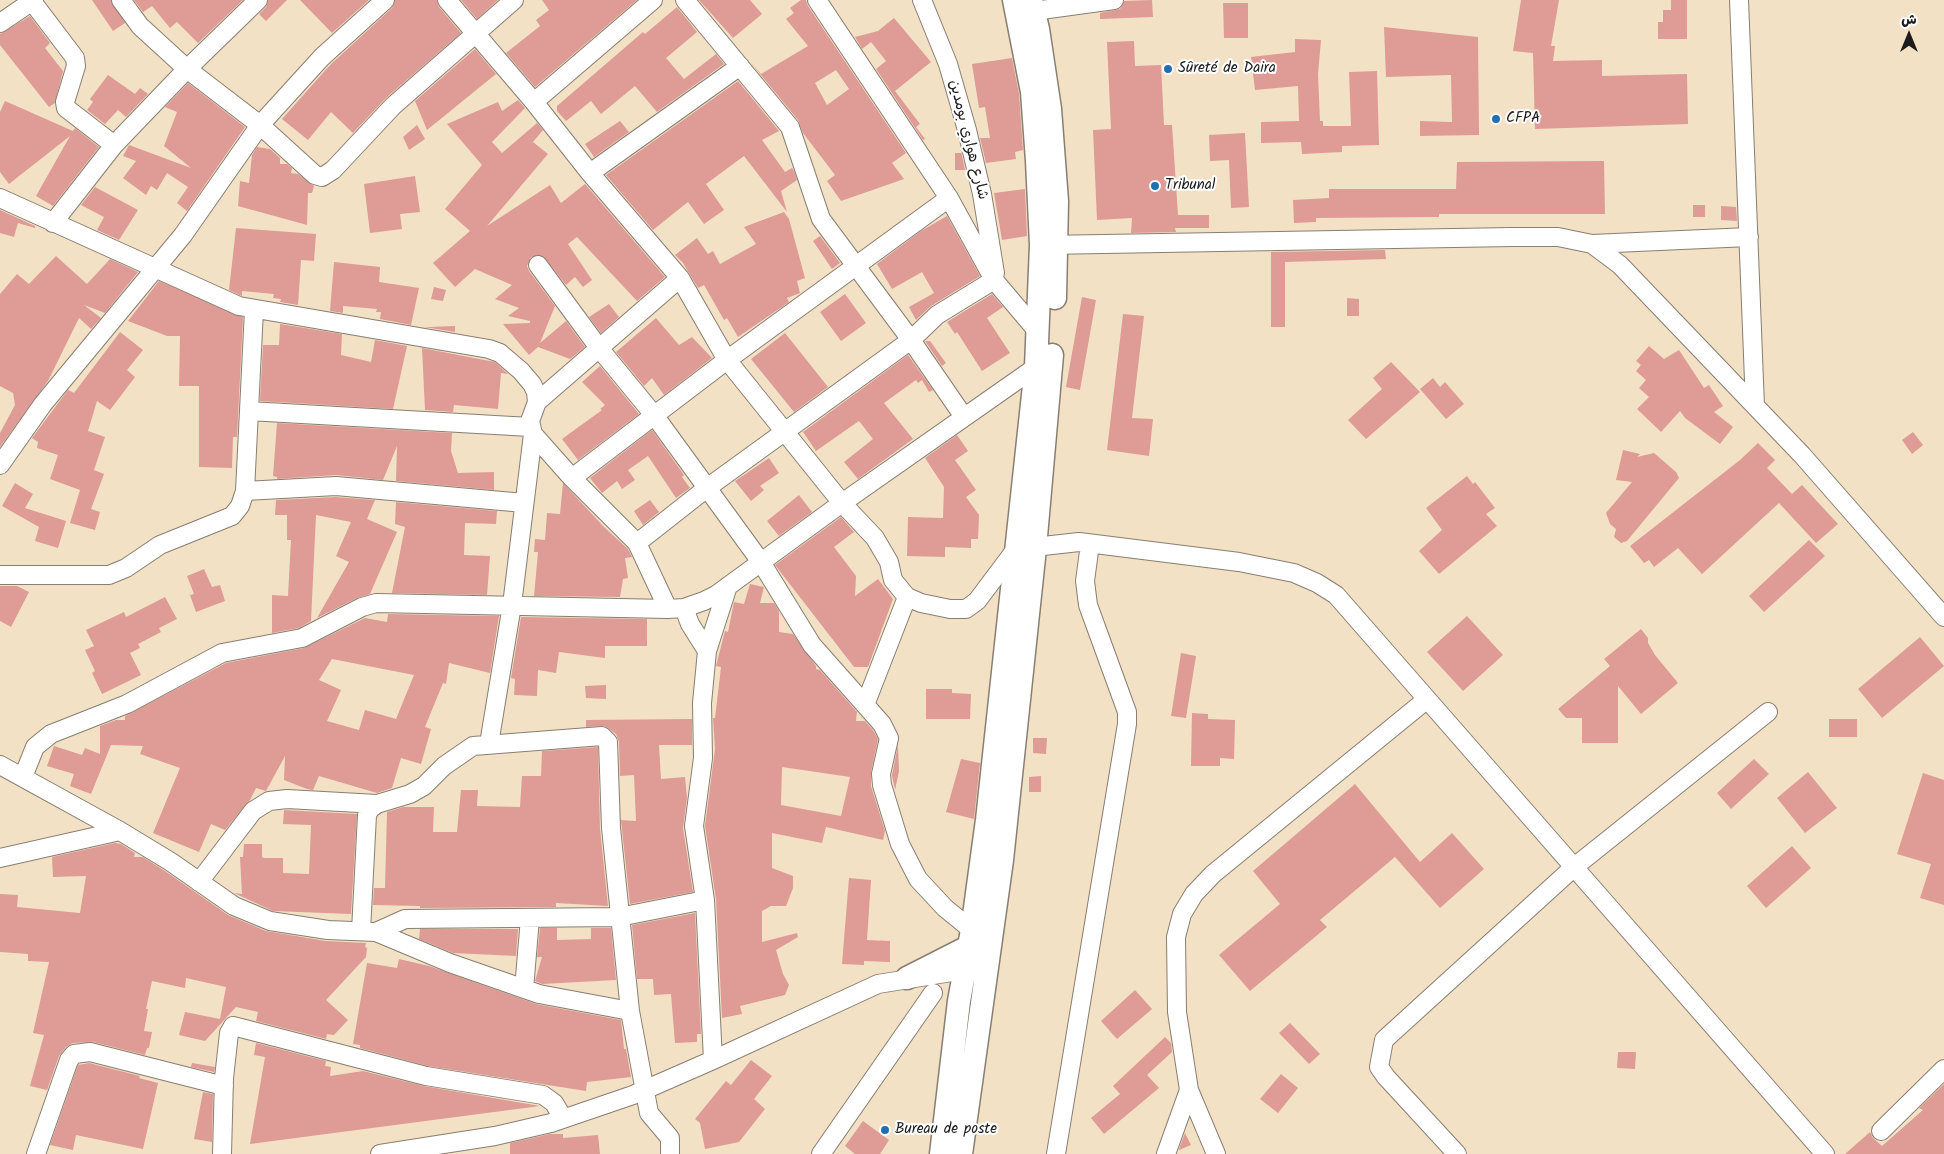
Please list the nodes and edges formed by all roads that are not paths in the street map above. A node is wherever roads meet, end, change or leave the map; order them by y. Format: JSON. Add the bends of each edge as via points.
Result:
{"nodes":[{"id":1,"x":32,"y":0,"type":"edge"},
{"id":2,"x":258,"y":0,"type":"edge"},
{"id":3,"x":385,"y":0,"type":"edge"},
{"id":4,"x":447,"y":0,"type":"edge"},
{"id":5,"x":514,"y":0,"type":"edge"},
{"id":6,"x":652,"y":0,"type":"edge"},
{"id":7,"x":685,"y":0,"type":"edge"},
{"id":8,"x":817,"y":0,"type":"edge"},
{"id":9,"x":922,"y":0,"type":"edge"},
{"id":10,"x":1014,"y":0,"type":"edge"},
{"id":11,"x":1114,"y":0,"type":"edge"},
{"id":12,"x":1739,"y":0,"type":"edge"},
{"id":13,"x":127,"y":2,"type":"edge"},
{"id":14,"x":1032,"y":6,"type":"edge"},
{"id":15,"x":0,"y":23,"type":"edge"},
{"id":16,"x":474,"y":34,"type":"junction"},
{"id":17,"x":740,"y":66,"type":"junction"},
{"id":18,"x":186,"y":69,"type":"junction"},
{"id":19,"x":534,"y":102,"type":"junction"},
{"id":20,"x":260,"y":125,"type":"junction"},
{"id":21,"x":114,"y":145,"type":"junction"},
{"id":22,"x":590,"y":173,"type":"junction"},
{"id":23,"x":0,"y":198,"type":"edge"},
{"id":24,"x":949,"y":198,"type":"junction"},
{"id":25,"x":53,"y":223,"type":"junction"},
{"id":26,"x":1748,"y":237,"type":"junction"},
{"id":27,"x":1592,"y":244,"type":"junction"},
{"id":28,"x":1049,"y":245,"type":"junction"},
{"id":29,"x":538,"y":264,"type":"dead end"},
{"id":30,"x":856,"y":264,"type":"junction"},
{"id":31,"x":155,"y":270,"type":"junction"},
{"id":32,"x":680,"y":278,"type":"junction"},
{"id":33,"x":995,"y":282,"type":"junction"},
{"id":34,"x":254,"y":310,"type":"junction"},
{"id":35,"x":1038,"y":332,"type":"junction"},
{"id":36,"x":911,"y":340,"type":"junction"},
{"id":37,"x":599,"y":348,"type":"junction"},
{"id":38,"x":727,"y":360,"type":"junction"},
{"id":39,"x":1036,"y":367,"type":"junction"},
{"id":40,"x":537,"y":402,"type":"junction"},
{"id":41,"x":1755,"y":406,"type":"junction"},
{"id":42,"x":249,"y":411,"type":"junction"},
{"id":43,"x":654,"y":415,"type":"junction"},
{"id":44,"x":964,"y":417,"type":"junction"},
{"id":45,"x":531,"y":430,"type":"junction"},
{"id":46,"x":785,"y":432,"type":"junction"},
{"id":47,"x":0,"y":465,"type":"edge"},
{"id":48,"x":572,"y":478,"type":"junction"},
{"id":49,"x":707,"y":488,"type":"junction"},
{"id":50,"x":245,"y":491,"type":"junction"},
{"id":51,"x":524,"y":503,"type":"junction"},
{"id":52,"x":842,"y":503,"type":"junction"},
{"id":53,"x":637,"y":543,"type":"junction"},
{"id":54,"x":1090,"y":544,"type":"junction"},
{"id":55,"x":1025,"y":548,"type":"junction"},
{"id":56,"x":761,"y":562,"type":"junction"},
{"id":57,"x":0,"y":575,"type":"edge"},
{"id":58,"x":728,"y":586,"type":"junction"},
{"id":59,"x":907,"y":597,"type":"junction"},
{"id":60,"x":512,"y":605,"type":"junction"},
{"id":61,"x":676,"y":609,"type":"junction"},
{"id":62,"x":1944,"y":617,"type":"edge"},
{"id":63,"x":707,"y":651,"type":"junction"},
{"id":64,"x":1426,"y":700,"type":"junction"},
{"id":65,"x":865,"y":704,"type":"junction"},
{"id":66,"x":1768,"y":712,"type":"dead end"},
{"id":67,"x":489,"y":744,"type":"junction"},
{"id":68,"x":0,"y":765,"type":"edge"},
{"id":69,"x":23,"y":777,"type":"junction"},
{"id":70,"x":377,"y":804,"type":"junction"},
{"id":71,"x":120,"y":831,"type":"junction"},
{"id":72,"x":0,"y":858,"type":"edge"},
{"id":73,"x":1573,"y":868,"type":"junction"},
{"id":74,"x":199,"y":882,"type":"junction"},
{"id":75,"x":705,"y":900,"type":"junction"},
{"id":76,"x":619,"y":917,"type":"junction"},
{"id":77,"x":530,"y":918,"type":"junction"},
{"id":78,"x":368,"y":931,"type":"junction"},
{"id":79,"x":970,"y":938,"type":"junction"},
{"id":80,"x":975,"y":971,"type":"junction"},
{"id":81,"x":900,"y":980,"type":"junction"},
{"id":82,"x":524,"y":989,"type":"junction"},
{"id":83,"x":933,"y":993,"type":"junction"},
{"id":84,"x":959,"y":1001,"type":"junction"},
{"id":85,"x":981,"y":1009,"type":"junction"},
{"id":86,"x":630,"y":1011,"type":"junction"},
{"id":87,"x":713,"y":1060,"type":"junction"},
{"id":88,"x":1944,"y":1069,"type":"edge"},
{"id":89,"x":224,"y":1086,"type":"junction"},
{"id":90,"x":646,"y":1089,"type":"junction"},
{"id":91,"x":1189,"y":1090,"type":"junction"},
{"id":92,"x":562,"y":1118,"type":"junction"},
{"id":93,"x":1882,"y":1132,"type":"dead end"},
{"id":94,"x":36,"y":1154,"type":"edge"},
{"id":95,"x":222,"y":1154,"type":"edge"},
{"id":96,"x":380,"y":1154,"type":"edge"},
{"id":97,"x":670,"y":1154,"type":"edge"},
{"id":98,"x":821,"y":1154,"type":"edge"},
{"id":99,"x":941,"y":1154,"type":"edge"},
{"id":100,"x":961,"y":1154,"type":"edge"},
{"id":101,"x":1056,"y":1154,"type":"edge"},
{"id":102,"x":1166,"y":1154,"type":"edge"},
{"id":103,"x":1216,"y":1154,"type":"edge"},
{"id":104,"x":1457,"y":1154,"type":"edge"},
{"id":105,"x":1825,"y":1154,"type":"edge"}],
"edges":[{"from":1,"to":15,"type":"street"},
{"from":1,"to":21,"type":"street","via":[[75,58],[66,108]]},
{"from":2,"to":18,"type":"street"},
{"from":3,"to":20,"type":"street","via":[[322,57]]},
{"from":4,"to":16,"type":"street"},
{"from":5,"to":16,"type":"street"},
{"from":6,"to":19,"type":"street"},
{"from":7,"to":17,"type":"street"},
{"from":8,"to":24,"type":"street"},
{"from":9,"to":33,"type":"street","name":"شارع هواري بومدين","via":[[948,64],[967,130],[982,194]]},
{"from":10,"to":28,"type":"main road","via":[[1032,92]]},
{"from":11,"to":14,"type":"street"},
{"from":12,"to":26,"type":"street"},
{"from":13,"to":18,"type":"street","via":[[140,26]]},
{"from":14,"to":28,"type":"main road","via":[[1050,109]]},
{"from":16,"to":19,"type":"street"},
{"from":16,"to":20,"type":"street","via":[[393,106],[334,170],[322,177],[315,175]]},
{"from":17,"to":22,"type":"street"},
{"from":17,"to":30,"type":"street","via":[[790,127],[820,219]]},
{"from":18,"to":20,"type":"street"},
{"from":18,"to":21,"type":"street"},
{"from":19,"to":22,"type":"street"},
{"from":20,"to":31,"type":"street"},
{"from":21,"to":25,"type":"street"},
{"from":22,"to":32,"type":"street"},
{"from":23,"to":25,"type":"street"},
{"from":24,"to":30,"type":"street"},
{"from":24,"to":33,"type":"street"},
{"from":25,"to":31,"type":"street"},
{"from":26,"to":27,"type":"street"},
{"from":26,"to":41,"type":"street"},
{"from":27,"to":28,"type":"street","via":[[1558,237],[1512,237]]},
{"from":27,"to":41,"type":"street","via":[[1620,265]]},
{"from":28,"to":35,"type":"main road"},
{"from":28,"to":55,"type":"main road","via":[[1050,394]]},
{"from":29,"to":37,"type":"street"},
{"from":30,"to":36,"type":"street"},
{"from":30,"to":38,"type":"street"},
{"from":31,"to":34,"type":"street"},
{"from":31,"to":47,"type":"street","via":[[97,336]]},
{"from":32,"to":37,"type":"street"},
{"from":32,"to":38,"type":"street"},
{"from":33,"to":35,"type":"street"},
{"from":33,"to":36,"type":"street","via":[[937,315]]},
{"from":34,"to":40,"type":"street","via":[[489,349],[511,360],[521,371],[532,384]]},
{"from":34,"to":42,"type":"street"},
{"from":35,"to":39,"type":"main road"},
{"from":36,"to":44,"type":"street"},
{"from":36,"to":46,"type":"street"},
{"from":37,"to":40,"type":"street"},
{"from":37,"to":43,"type":"street"},
{"from":38,"to":43,"type":"street"},
{"from":38,"to":46,"type":"street"},
{"from":39,"to":44,"type":"street"},
{"from":39,"to":55,"type":"main road"},
{"from":40,"to":45,"type":"street"},
{"from":41,"to":62,"type":"street"},
{"from":42,"to":45,"type":"street"},
{"from":42,"to":50,"type":"street"},
{"from":43,"to":48,"type":"street"},
{"from":43,"to":49,"type":"street"},
{"from":44,"to":52,"type":"street"},
{"from":45,"to":48,"type":"street"},
{"from":45,"to":51,"type":"street"},
{"from":46,"to":49,"type":"street"},
{"from":46,"to":52,"type":"street"},
{"from":48,"to":53,"type":"street"},
{"from":49,"to":53,"type":"street"},
{"from":49,"to":56,"type":"street"},
{"from":50,"to":51,"type":"street","via":[[336,486]]},
{"from":50,"to":57,"type":"street","via":[[232,516],[160,545],[126,568],[109,575]]},
{"from":51,"to":60,"type":"street"},
{"from":52,"to":56,"type":"street"},
{"from":52,"to":59,"type":"street","via":[[883,549],[894,580]]},
{"from":53,"to":61,"type":"street"},
{"from":54,"to":55,"type":"street","via":[[1079,542]]},
{"from":54,"to":64,"type":"street","via":[[1238,562],[1294,573],[1317,583],[1336,596]]},
{"from":54,"to":101,"type":"street","via":[[1086,581],[1088,605],[1127,712],[1128,724]]},
{"from":55,"to":59,"type":"street","via":[[978,601],[966,609],[950,609]]},
{"from":55,"to":79,"type":"main road"},
{"from":55,"to":80,"type":"main road","via":[[1002,860]]},
{"from":56,"to":58,"type":"street"},
{"from":56,"to":65,"type":"street","via":[[812,644]]},
{"from":58,"to":61,"type":"street","via":[[716,595]]},
{"from":58,"to":63,"type":"street"},
{"from":59,"to":65,"type":"street"},
{"from":60,"to":61,"type":"street"},
{"from":60,"to":67,"type":"street"},
{"from":60,"to":69,"type":"street","via":[[376,602],[302,638],[222,653],[127,704],[52,734],[35,747]]},
{"from":61,"to":63,"type":"street"},
{"from":63,"to":75,"type":"street","via":[[702,703],[703,758],[694,826]]},
{"from":64,"to":73,"type":"street"},
{"from":64,"to":91,"type":"street","via":[[1213,874],[1194,894],[1182,914],[1174,964],[1177,1012]]},
{"from":65,"to":79,"type":"street","via":[[889,738],[881,774],[882,785],[908,862],[918,879]]},
{"from":66,"to":73,"type":"street"},
{"from":67,"to":70,"type":"street","via":[[465,749],[424,786]]},
{"from":67,"to":76,"type":"street","via":[[599,736],[607,739]]},
{"from":68,"to":69,"type":"street"},
{"from":69,"to":71,"type":"street"},
{"from":70,"to":74,"type":"street","via":[[269,800],[253,811]]},
{"from":70,"to":78,"type":"street","via":[[367,815]]},
{"from":71,"to":72,"type":"street"},
{"from":71,"to":74,"type":"street"},
{"from":73,"to":104,"type":"street","via":[[1384,1040],[1379,1067]]},
{"from":73,"to":105,"type":"street"},
{"from":74,"to":78,"type":"street","via":[[234,906],[270,921],[302,927]]},
{"from":75,"to":76,"type":"street"},
{"from":75,"to":87,"type":"street"},
{"from":76,"to":77,"type":"street"},
{"from":76,"to":86,"type":"street"},
{"from":77,"to":78,"type":"street","via":[[405,919]]},
{"from":77,"to":82,"type":"street"},
{"from":78,"to":82,"type":"street"},
{"from":79,"to":80,"type":"main road"},
{"from":79,"to":81,"type":"main road"},
{"from":80,"to":81,"type":"street"},
{"from":80,"to":84,"type":"main road"},
{"from":80,"to":85,"type":"main road"},
{"from":81,"to":83,"type":"street"},
{"from":81,"to":87,"type":"street","via":[[871,987]]},
{"from":82,"to":86,"type":"street"},
{"from":83,"to":84,"type":"street"},
{"from":83,"to":98,"type":"street"},
{"from":84,"to":85,"type":"street"},
{"from":84,"to":99,"type":"main road"},
{"from":85,"to":100,"type":"main road"},
{"from":86,"to":90,"type":"street"},
{"from":87,"to":90,"type":"street"},
{"from":88,"to":93,"type":"street"},
{"from":89,"to":92,"type":"street","via":[[229,1033],[233,1026],[237,1026],[426,1076],[543,1095],[554,1103]]},
{"from":89,"to":94,"type":"street","via":[[90,1052],[74,1054],[69,1060]]},
{"from":89,"to":95,"type":"street"},
{"from":90,"to":92,"type":"street"},
{"from":90,"to":97,"type":"street","via":[[649,1113],[670,1138]]},
{"from":91,"to":102,"type":"street"},
{"from":91,"to":103,"type":"street"},
{"from":92,"to":96,"type":"street","via":[[495,1136]]}]}
